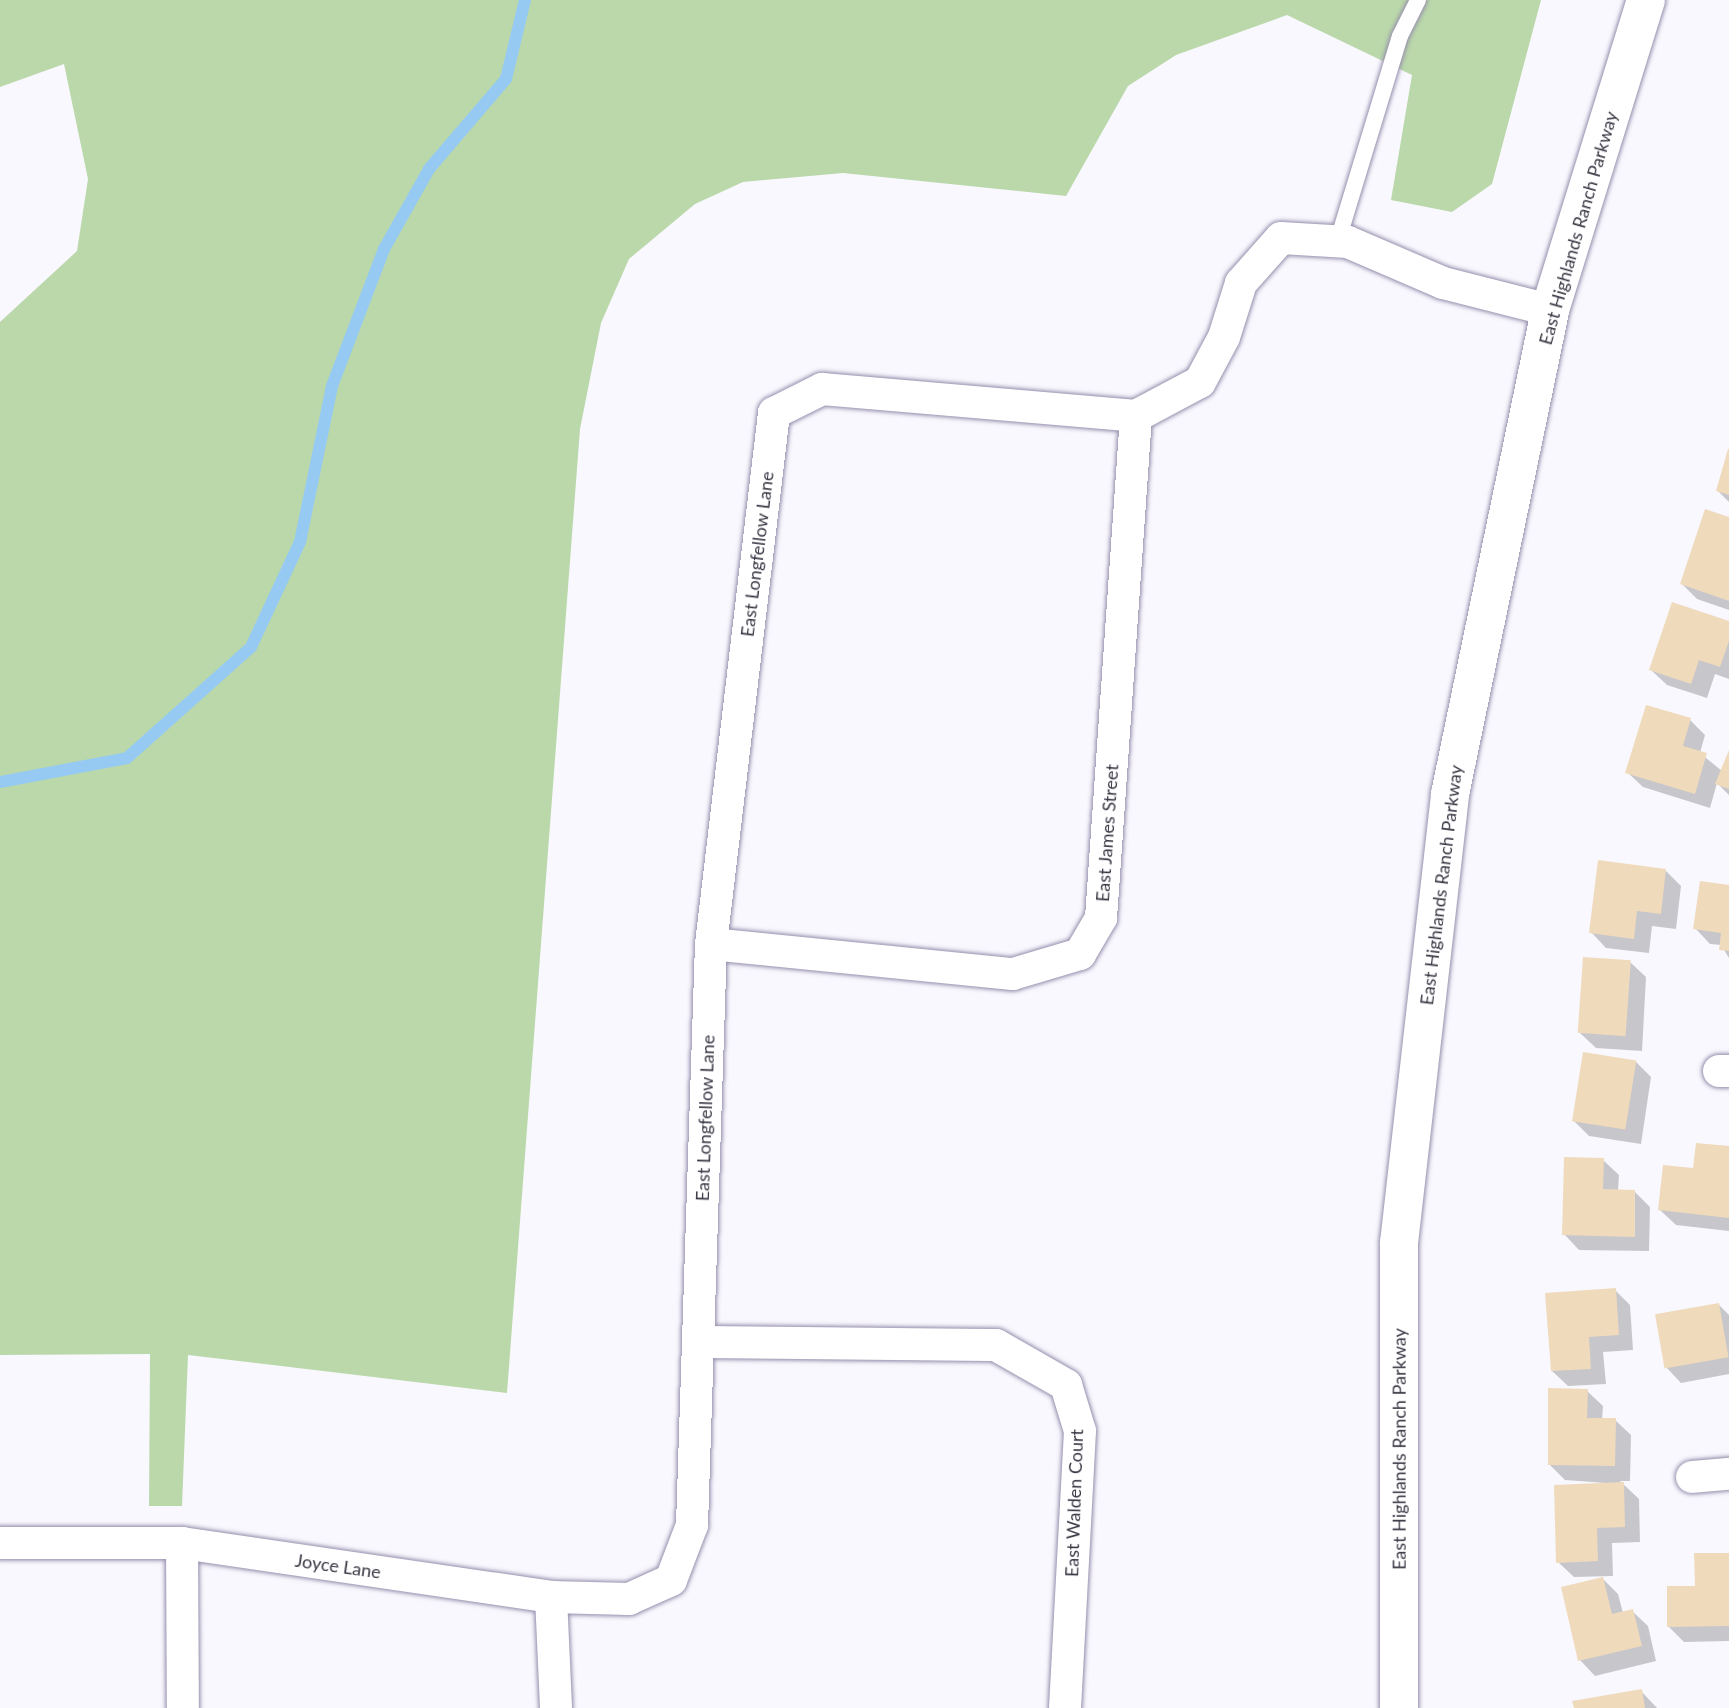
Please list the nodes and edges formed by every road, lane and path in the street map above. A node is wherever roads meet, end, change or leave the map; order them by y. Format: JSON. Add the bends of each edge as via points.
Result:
{"nodes":[{"id":1,"x":1418,"y":0,"type":"edge"},
{"id":2,"x":1646,"y":0,"type":"edge"},
{"id":3,"x":1338,"y":240,"type":"junction"},
{"id":4,"x":1550,"y":310,"type":"junction"},
{"id":5,"x":1136,"y":416,"type":"junction"},
{"id":6,"x":711,"y":944,"type":"junction"},
{"id":7,"x":698,"y":1342,"type":"junction"},
{"id":8,"x":1729,"y":1474,"type":"edge"},
{"id":9,"x":1692,"y":1477,"type":"dead end"},
{"id":10,"x":0,"y":1543,"type":"edge"},
{"id":11,"x":182,"y":1543,"type":"junction"},
{"id":12,"x":671,"y":1580,"type":"joint"},
{"id":13,"x":551,"y":1597,"type":"junction"},
{"id":14,"x":183,"y":1708,"type":"edge"},
{"id":15,"x":556,"y":1708,"type":"edge"},
{"id":16,"x":1065,"y":1708,"type":"edge"},
{"id":17,"x":1399,"y":1708,"type":"edge"}],
"edges":[{"from":1,"to":3,"type":"lane","via":[[1400,36]]},
{"from":2,"to":4,"type":"main road","name":"East Highlands Ranch Parkway"},
{"from":3,"to":4,"type":"street","via":[[1443,283]]},
{"from":3,"to":5,"type":"street","via":[[1282,238],[1241,283],[1224,337],[1200,382]]},
{"from":4,"to":17,"type":"main road","name":"East Highlands Ranch Parkway","via":[[1450,794],[1399,1243]]},
{"from":5,"to":6,"type":"street","name":"East Longfellow Lane","via":[[822,389],[774,413]]},
{"from":5,"to":6,"type":"street","name":"East James Street","via":[[1101,918],[1080,954],[1013,974]]},
{"from":6,"to":7,"type":"street","name":"East Longfellow Lane"},
{"from":7,"to":12,"type":"street","name":"East Longfellow Lane","via":[[692,1525]]},
{"from":7,"to":16,"type":"street","name":"East Walden Court","via":[[996,1345],[1066,1385],[1080,1432]]},
{"from":8,"to":9,"type":"street"},
{"from":10,"to":11,"type":"street","name":"Joyce Lane"},
{"from":11,"to":13,"type":"street","name":"Joyce Lane"},
{"from":11,"to":14,"type":"street"},
{"from":12,"to":13,"type":"street","name":"Joyce Lane","via":[[629,1599]]},
{"from":13,"to":15,"type":"street"}]}
